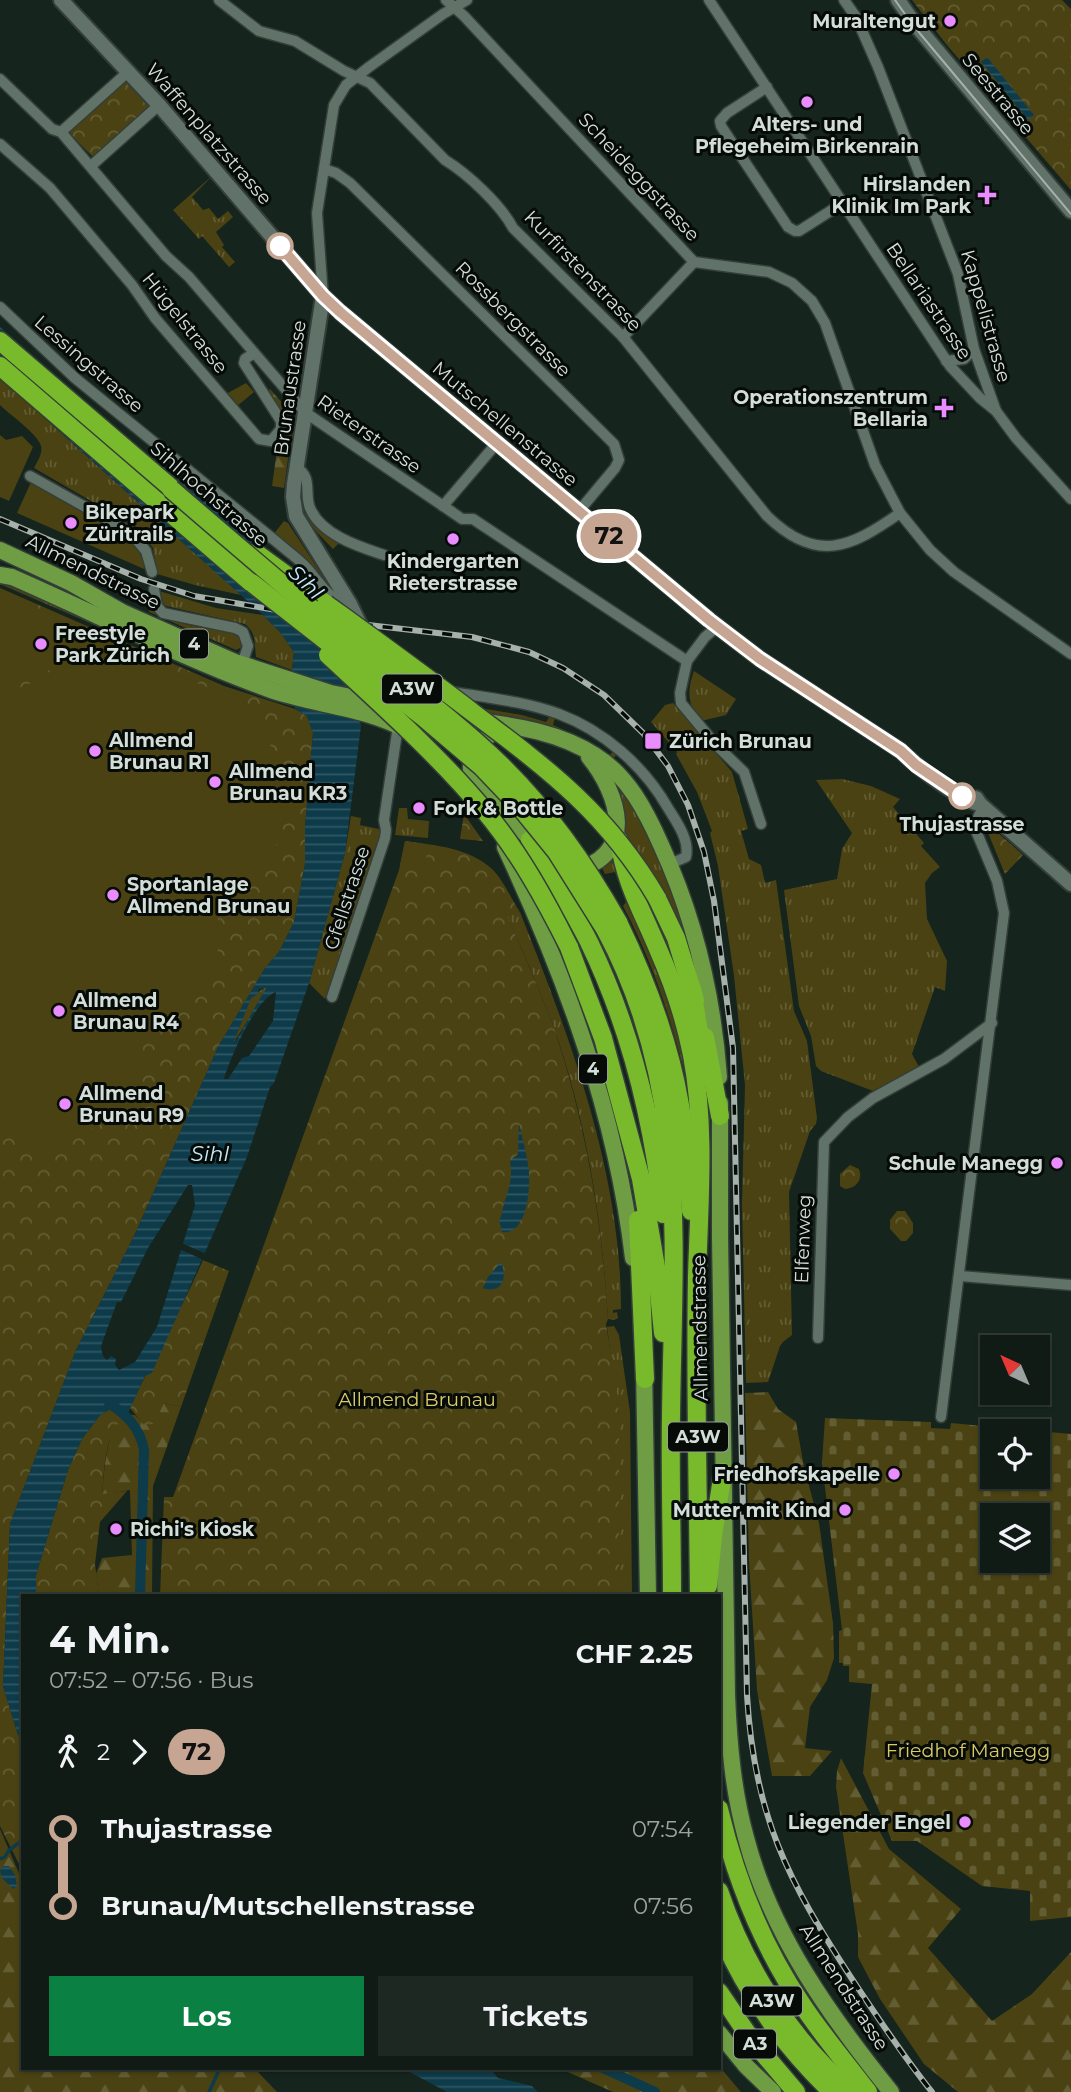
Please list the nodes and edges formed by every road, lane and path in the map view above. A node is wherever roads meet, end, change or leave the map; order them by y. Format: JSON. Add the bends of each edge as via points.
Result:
{"nodes":[{"id":1,"x":61,"y":0,"type":"edge"},
{"id":2,"x":219,"y":0,"type":"edge"},
{"id":3,"x":467,"y":0,"type":"edge"},
{"id":4,"x":709,"y":0,"type":"edge"},
{"id":5,"x":844,"y":0,"type":"edge"},
{"id":6,"x":898,"y":0,"type":"edge"},
{"id":7,"x":450,"y":4,"type":"edge"},
{"id":8,"x":129,"y":71,"type":"junction"},
{"id":9,"x":357,"y":77,"type":"junction"},
{"id":10,"x":0,"y":79,"type":"edge"},
{"id":11,"x":767,"y":88,"type":"junction"},
{"id":12,"x":159,"y":105,"type":"junction"},
{"id":13,"x":61,"y":132,"type":"junction"},
{"id":14,"x":0,"y":144,"type":"edge"},
{"id":15,"x":91,"y":166,"type":"junction"},
{"id":16,"x":324,"y":169,"type":"junction"},
{"id":17,"x":843,"y":203,"type":"junction"},
{"id":18,"x":1071,"y":211,"type":"edge"},
{"id":19,"x":694,"y":262,"type":"junction"},
{"id":20,"x":323,"y":296,"type":"junction"},
{"id":21,"x":0,"y":307,"type":"edge"},
{"id":22,"x":624,"y":337,"type":"junction"},
{"id":23,"x":0,"y":341,"type":"edge"},
{"id":24,"x":974,"y":349,"type":"junction"},
{"id":25,"x":254,"y":353,"type":"junction"},
{"id":26,"x":946,"y":361,"type":"junction"},
{"id":27,"x":0,"y":366,"type":"edge"},
{"id":28,"x":996,"y":411,"type":"junction"},
{"id":29,"x":306,"y":413,"type":"junction"},
{"id":30,"x":496,"y":444,"type":"junction"},
{"id":31,"x":297,"y":468,"type":"junction"},
{"id":32,"x":30,"y":476,"type":"dead end"},
{"id":33,"x":171,"y":489,"type":"junction"},
{"id":34,"x":1071,"y":499,"type":"edge"},
{"id":35,"x":443,"y":506,"type":"junction"},
{"id":36,"x":579,"y":511,"type":"junction"},
{"id":37,"x":900,"y":513,"type":"junction"},
{"id":38,"x":0,"y":550,"type":"edge"},
{"id":39,"x":384,"y":555,"type":"dead end"},
{"id":40,"x":152,"y":572,"type":"dead end"},
{"id":41,"x":0,"y":575,"type":"edge"},
{"id":42,"x":252,"y":583,"type":"junction"},
{"id":43,"x":153,"y":589,"type":"dead end"},
{"id":44,"x":350,"y":604,"type":"junction"},
{"id":45,"x":718,"y":626,"type":"junction"},
{"id":46,"x":373,"y":654,"type":"junction"},
{"id":47,"x":1071,"y":654,"type":"edge"},
{"id":48,"x":687,"y":660,"type":"junction"},
{"id":49,"x":242,"y":664,"type":"junction"},
{"id":50,"x":391,"y":680,"type":"junction"},
{"id":51,"x":286,"y":687,"type":"junction"},
{"id":52,"x":368,"y":709,"type":"junction"},
{"id":53,"x":438,"y":715,"type":"junction"},
{"id":54,"x":502,"y":725,"type":"junction"},
{"id":55,"x":398,"y":726,"type":"junction"},
{"id":56,"x":574,"y":744,"type":"junction"},
{"id":57,"x":470,"y":779,"type":"junction"},
{"id":58,"x":981,"y":806,"type":"junction"},
{"id":59,"x":761,"y":824,"type":"dead end"},
{"id":60,"x":618,"y":833,"type":"junction"},
{"id":61,"x":530,"y":840,"type":"junction"},
{"id":62,"x":670,"y":864,"type":"junction"},
{"id":63,"x":1071,"y":884,"type":"edge"},
{"id":64,"x":611,"y":926,"type":"junction"},
{"id":65,"x":692,"y":989,"type":"junction"},
{"id":66,"x":332,"y":997,"type":"dead end"},
{"id":67,"x":992,"y":1023,"type":"junction"},
{"id":68,"x":720,"y":1116,"type":"junction"},
{"id":69,"x":629,"y":1136,"type":"junction"},
{"id":70,"x":960,"y":1276,"type":"junction"},
{"id":71,"x":697,"y":1278,"type":"junction"},
{"id":72,"x":1071,"y":1285,"type":"edge"},
{"id":73,"x":673,"y":1301,"type":"junction"},
{"id":74,"x":818,"y":1338,"type":"dead end"},
{"id":75,"x":698,"y":1359,"type":"junction"},
{"id":76,"x":645,"y":1379,"type":"junction"},
{"id":77,"x":671,"y":1417,"type":"junction"},
{"id":78,"x":941,"y":1417,"type":"dead end"},
{"id":79,"x":723,"y":1472,"type":"junction"},
{"id":80,"x":648,"y":1594,"type":"edge"},
{"id":81,"x":672,"y":1594,"type":"edge"},
{"id":82,"x":699,"y":1594,"type":"edge"},
{"id":83,"x":707,"y":1594,"type":"edge"},
{"id":84,"x":721,"y":1817,"type":"edge"},
{"id":85,"x":721,"y":1896,"type":"edge"},
{"id":86,"x":721,"y":1934,"type":"edge"},
{"id":87,"x":721,"y":1995,"type":"edge"},
{"id":88,"x":721,"y":2035,"type":"edge"},
{"id":89,"x":773,"y":2092,"type":"edge"},
{"id":90,"x":796,"y":2092,"type":"edge"},
{"id":91,"x":832,"y":2092,"type":"edge"},
{"id":92,"x":852,"y":2092,"type":"edge"},
{"id":93,"x":868,"y":2092,"type":"edge"},
{"id":94,"x":891,"y":2092,"type":"edge"}],
"edges":[{"from":1,"to":8,"type":"street","name":"Waffenplatzstrasse"},
{"from":2,"to":9,"type":"street","name":"Kurfirstenstrasse","via":[[258,31],[295,41]]},
{"from":3,"to":7,"type":"street","name":"Brunaustrasse"},
{"from":4,"to":11,"type":"street","name":"Bellariastrasse"},
{"from":5,"to":24,"type":"street","name":"Kappelistrasse","via":[[878,67],[958,274]]},
{"from":6,"to":18,"type":"street","name":"Seestrasse"},
{"from":7,"to":9,"type":"street","name":"Brunaustrasse"},
{"from":7,"to":19,"type":"street","name":"Scheideggstrasse"},
{"from":8,"to":12,"type":"street","name":"Waffenplatzstrasse"},
{"from":8,"to":13,"type":"street"},
{"from":9,"to":16,"type":"street","name":"Brunaustrasse","via":[[334,105]]},
{"from":9,"to":22,"type":"street","name":"Kurfirstenstrasse","via":[[370,83],[468,178]]},
{"from":10,"to":13,"type":"street","name":"Rieterstrasse","via":[[52,129]]},
{"from":11,"to":17,"type":"street","name":"Bellariastrasse"},
{"from":11,"to":17,"type":"street","via":[[727,113],[721,126],[788,227],[799,231]]},
{"from":12,"to":15,"type":"street"},
{"from":12,"to":20,"type":"street","name":"Waffenplatzstrasse"},
{"from":13,"to":15,"type":"street","name":"Rieterstrasse"},
{"from":14,"to":25,"type":"street","name":"Hügelstrasse","via":[[50,188],[259,439],[271,440],[281,429],[281,421],[244,363]]},
{"from":15,"to":25,"type":"street","name":"Rieterstrasse"},
{"from":16,"to":20,"type":"street","name":"Brunaustrasse","via":[[317,213]]},
{"from":16,"to":36,"type":"street","name":"Rossbergstrasse","via":[[350,183],[614,443],[619,460],[615,468]]},
{"from":17,"to":26,"type":"street","name":"Bellariastrasse"},
{"from":19,"to":22,"type":"street"},
{"from":19,"to":37,"type":"street","name":"Scheideggstrasse","via":[[769,272],[792,283],[812,301],[825,323],[875,465]]},
{"from":20,"to":29,"type":"street","name":"Brunaustrasse"},
{"from":20,"to":30,"type":"street","name":"Mutschellenstrasse"},
{"from":21,"to":44,"type":"street","name":"Lessingstrasse","via":[[75,378],[278,543],[341,603]]},
{"from":22,"to":37,"type":"street","name":"Kurfirstenstrasse","via":[[767,516],[797,540],[838,546],[860,539]]},
{"from":23,"to":33,"type":"highway","name":"Sihlhochstrasse","number":"A3W"},
{"from":24,"to":26,"type":"street","via":[[964,359]]},
{"from":24,"to":28,"type":"street","name":"Kappelistrasse"},
{"from":25,"to":29,"type":"street","name":"Rieterstrasse"},
{"from":26,"to":28,"type":"street","name":"Bellariastrasse"},
{"from":27,"to":42,"type":"highway","name":"Sihlhochstrasse","number":"A3W"},
{"from":28,"to":34,"type":"street","name":"Bellariastrasse"},
{"from":29,"to":31,"type":"street","name":"Brunaustrasse"},
{"from":29,"to":35,"type":"street","name":"Rieterstrasse"},
{"from":30,"to":35,"type":"street"},
{"from":30,"to":36,"type":"street","name":"Mutschellenstrasse"},
{"from":31,"to":39,"type":"street","via":[[307,478],[309,506],[322,524],[359,547]]},
{"from":31,"to":44,"type":"street","name":"Brunaustrasse","via":[[296,516]]},
{"from":32,"to":40,"type":"street","via":[[130,533],[143,547]]},
{"from":33,"to":64,"type":"highway","name":"Sihlhochstrasse","number":"A3W","bridge":true,"via":[[501,766],[541,808],[590,874]]},
{"from":33,"to":65,"type":"highway","bridge":true,"via":[[550,771],[613,833],[636,864],[676,938]]},
{"from":35,"to":48,"type":"street","name":"Rieterstrasse","via":[[462,519],[473,520]]},
{"from":36,"to":45,"type":"street","name":"Mutschellenstrasse"},
{"from":37,"to":47,"type":"street","name":"Scheideggstrasse","via":[[954,572]]},
{"from":38,"to":49,"type":"main road","name":"Allmendstrasse","number":"4","via":[[122,612]]},
{"from":41,"to":51,"type":"main road","name":"Allmendstrasse","number":"4","via":[[219,670]]},
{"from":42,"to":64,"type":"highway","name":"Sihlhochstrasse","number":"A3W","bridge":true,"via":[[423,717],[496,781]]},
{"from":42,"to":69,"type":"highway","bridge":true,"via":[[415,737],[509,843],[569,947],[603,1038]]},
{"from":43,"to":49,"type":"street","via":[[163,612],[243,632],[248,646]]},
{"from":44,"to":46,"type":"street","name":"Brunaustrasse"},
{"from":45,"to":48,"type":"street"},
{"from":45,"to":58,"type":"street","name":"Mutschellenstrasse","via":[[760,659]]},
{"from":46,"to":50,"type":"street"},
{"from":46,"to":52,"type":"street","name":"Brunaustrasse","via":[[375,686]]},
{"from":48,"to":59,"type":"street","via":[[681,703],[744,772]]},
{"from":49,"to":51,"type":"main road","name":"Allmendstrasse","number":"4"},
{"from":50,"to":53,"type":"street","via":[[402,695]]},
{"from":50,"to":62,"type":"street","via":[[551,712],[604,739],[637,766],[675,821],[687,855]]},
{"from":51,"to":52,"type":"main road","number":"4"},
{"from":52,"to":53,"type":"main road","name":"Allmendstrasse","number":"4"},
{"from":52,"to":55,"type":"main road","number":"4"},
{"from":53,"to":54,"type":"main road","name":"Allmendstrasse","number":"4"},
{"from":54,"to":56,"type":"main road","name":"Allmendstrasse","number":"4"},
{"from":54,"to":57,"type":"main road","via":[[476,750]]},
{"from":55,"to":57,"type":"main road","number":"4","via":[[424,740]]},
{"from":55,"to":66,"type":"street","name":"Gfellstrasse","via":[[385,838]]},
{"from":56,"to":60,"type":"main road","via":[[606,781],[614,800]]},
{"from":56,"to":62,"type":"main road","name":"Allmendstrasse","number":"4","via":[[604,761],[624,780]]},
{"from":57,"to":61,"type":"main road"},
{"from":57,"to":76,"type":"main road","number":"4","via":[[551,950],[597,1081],[625,1208]]},
{"from":58,"to":63,"type":"street","name":"Mutschellenstrasse"},
{"from":58,"to":67,"type":"street","via":[[974,826],[997,881],[1004,913]]},
{"from":60,"to":61,"type":"main road","via":[[602,856],[574,870],[553,862]]},
{"from":60,"to":71,"type":"highway","via":[[628,883],[671,982],[692,1056],[702,1148]]},
{"from":61,"to":73,"type":"highway","via":[[588,941],[630,1048],[656,1157]]},
{"from":62,"to":68,"type":"main road","name":"Allmendstrasse","number":"4","via":[[705,972],[717,1047]]},
{"from":64,"to":71,"type":"highway","number":"A3W","via":[[652,1001],[675,1081]]},
{"from":64,"to":73,"type":"highway","number":"A3W","via":[[646,1028],[666,1111],[674,1217]]},
{"from":65,"to":68,"type":"highway"},
{"from":65,"to":75,"type":"highway","via":[[704,1071],[709,1173]]},
{"from":67,"to":70,"type":"street"},
{"from":67,"to":74,"type":"street","name":"Elfenweg","via":[[944,1059],[873,1098],[824,1142]]},
{"from":68,"to":79,"type":"main road","name":"Allmendstrasse","number":"4"},
{"from":69,"to":76,"type":"highway","via":[[640,1235]]},
{"from":69,"to":77,"type":"highway","via":[[649,1214]]},
{"from":70,"to":72,"type":"street"},
{"from":70,"to":78,"type":"street"},
{"from":71,"to":75,"type":"highway","number":"A3W"},
{"from":73,"to":77,"type":"highway","number":"A3W"},
{"from":75,"to":82,"type":"highway","number":"A3W"},
{"from":76,"to":80,"type":"main road","number":"4"},
{"from":77,"to":81,"type":"highway","number":"A3W"},
{"from":79,"to":83,"type":"highway"},
{"from":79,"to":94,"type":"main road","name":"Allmendstrasse","number":"4","via":[[729,1735],[747,1842],[793,1953]]},
{"from":84,"to":93,"type":"highway","number":"A3W","via":[[748,1905],[773,1956],[803,2007]]},
{"from":85,"to":92,"type":"highway","number":"A3W","via":[[740,1944],[768,1994],[807,2048]]},
{"from":86,"to":91,"type":"highway","number":"A3","via":[[763,2013]]},
{"from":87,"to":90,"type":"highway","number":"A3"},
{"from":88,"to":89,"type":"main road"}]}
